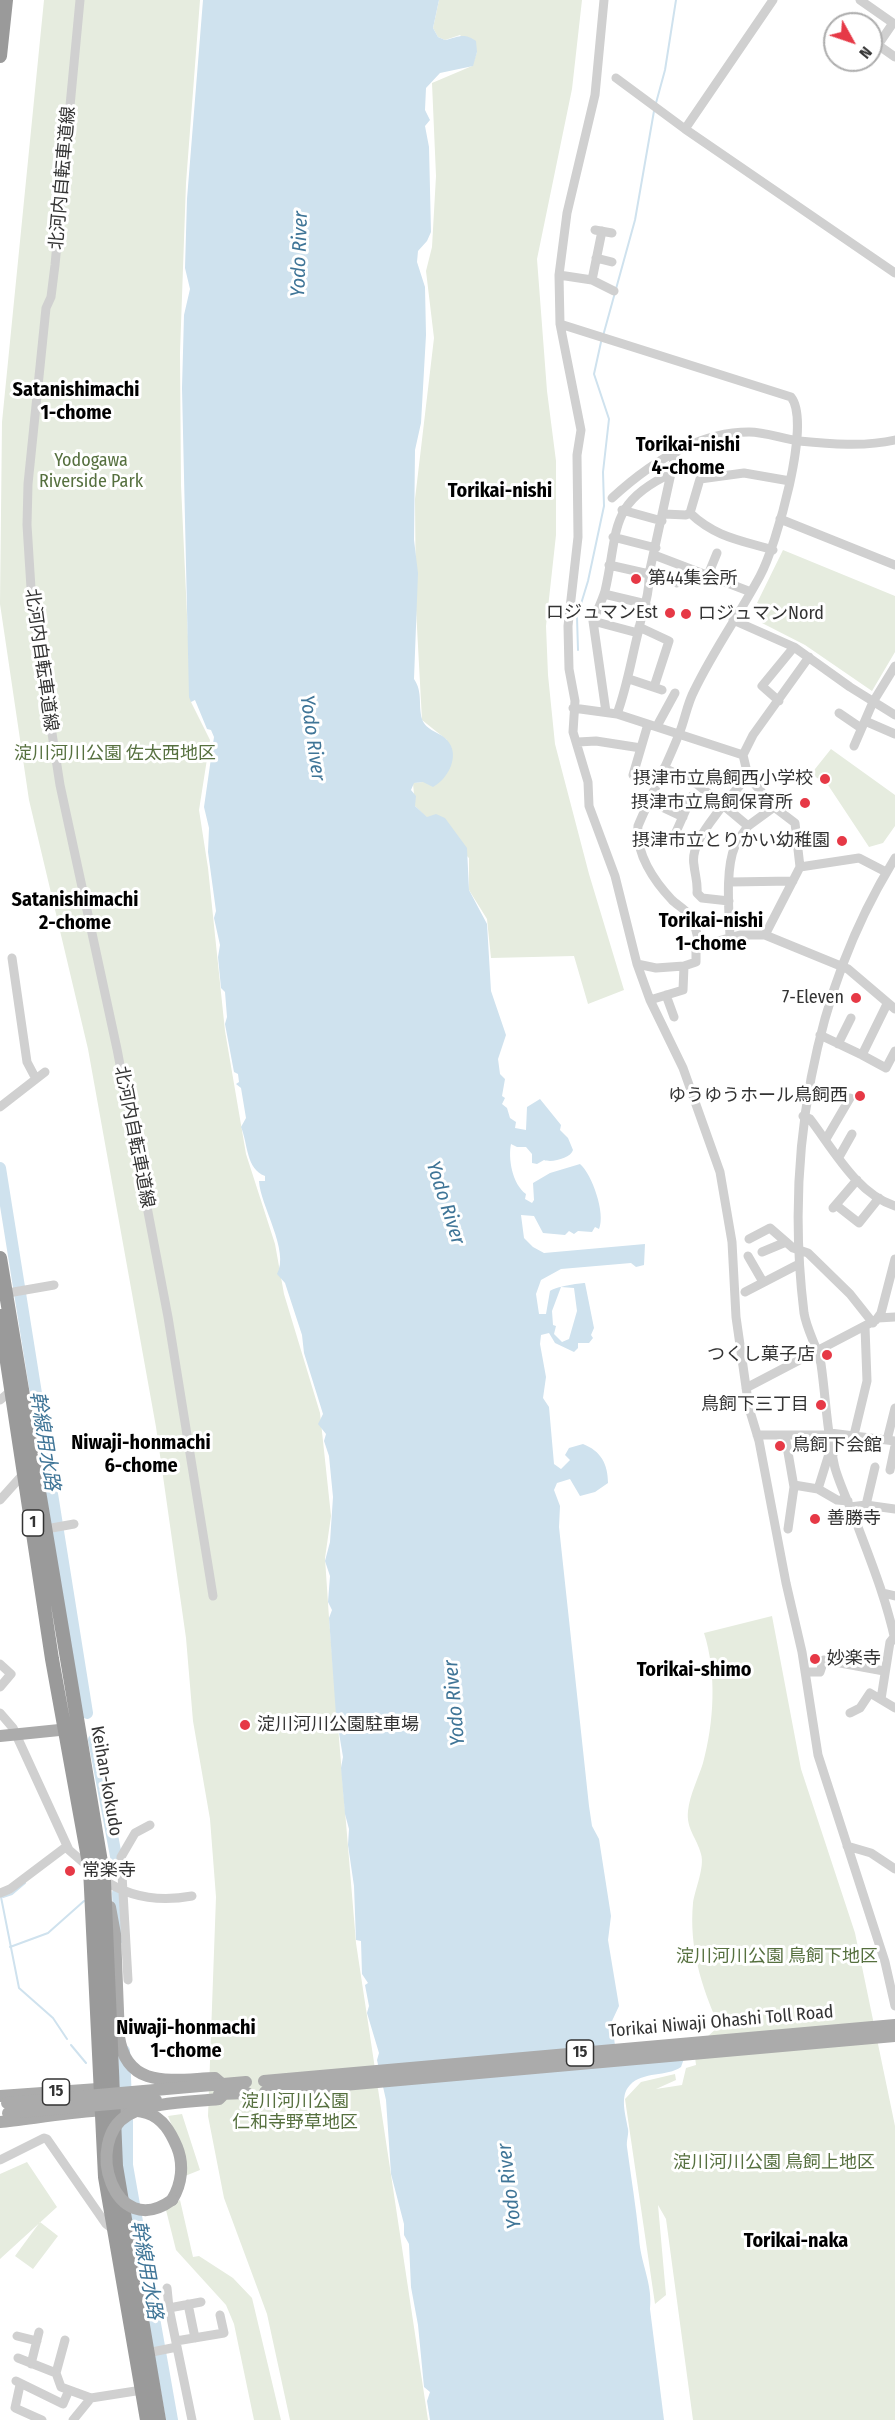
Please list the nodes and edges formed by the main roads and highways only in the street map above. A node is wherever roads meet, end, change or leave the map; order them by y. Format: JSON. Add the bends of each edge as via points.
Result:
{"nodes":[{"id":1,"x":6,"y":0,"type":"edge"},
{"id":2,"x":0,"y":56,"type":"edge"},
{"id":3,"x":0,"y":1258,"type":"edge"},
{"id":4,"x":0,"y":1316,"type":"edge"},
{"id":5,"x":6,"y":1394,"type":"edge"},
{"id":6,"x":72,"y":1729,"type":"junction"},
{"id":7,"x":0,"y":1736,"type":"edge"},
{"id":8,"x":104,"y":1880,"type":"junction"},
{"id":9,"x":895,"y":2020,"type":"edge"},
{"id":10,"x":895,"y":2025,"type":"edge"},
{"id":11,"x":895,"y":2036,"type":"edge"},
{"id":12,"x":815,"y":2037,"type":"junction"},
{"id":13,"x":895,"y":2043,"type":"edge"},
{"id":14,"x":265,"y":2086,"type":"dead end"},
{"id":15,"x":247,"y":2087,"type":"dead end"},
{"id":16,"x":106,"y":2089,"type":"junction"},
{"id":17,"x":223,"y":2089,"type":"junction"},
{"id":18,"x":2,"y":2108,"type":"edge"},
{"id":19,"x":107,"y":2111,"type":"junction"},
{"id":20,"x":147,"y":2420,"type":"edge"},
{"id":21,"x":159,"y":2420,"type":"edge"}],
"edges":[{"from":1,"to":2,"type":"highway"},
{"from":3,"to":6,"type":"highway","name":"Keihan-kokudo","number":"1","via":[[16,1292],[54,1527]]},
{"from":4,"to":5,"type":"highway","name":"Keihan-kokudo","number":"1"},
{"from":5,"to":6,"type":"highway","name":"Keihan-kokudo","number":"1","via":[[26,1471],[52,1659]]},
{"from":6,"to":7,"type":"main road"},
{"from":6,"to":8,"type":"highway","name":"Keihan-kokudo","number":"1"},
{"from":6,"to":16,"type":"highway","name":"Keihan-kokudo","number":"1","via":[[90,1869]]},
{"from":8,"to":16,"type":"highway","name":"Keihan-kokudo","number":"1"},
{"from":8,"to":17,"type":"main road","via":[[121,1963],[121,2050],[142,2075],[164,2080],[215,2078]]},
{"from":9,"to":12,"type":"main road","via":[[821,2028]]},
{"from":10,"to":12,"type":"main road","name":"Torikai Niwaji Ohashi Toll Road","number":"15"},
{"from":11,"to":12,"type":"main road","name":"Torikai Niwaji Ohashi Toll Road","number":"15"},
{"from":12,"to":13,"type":"main road","via":[[821,2046]]},
{"from":12,"to":14,"type":"main road","name":"Torikai Niwaji Ohashi Toll Road","number":"15"},
{"from":15,"to":17,"type":"main road","number":"15","bridge":true},
{"from":16,"to":18,"type":"main road","number":"15"},
{"from":16,"to":19,"type":"highway","name":"Keihan-kokudo","number":"1"},
{"from":17,"to":18,"type":"main road","number":"15","bridge":true},
{"from":17,"to":19,"type":"main road","number":"15","bridge":true,"via":[[219,2099],[141,2109],[123,2119],[110,2134],[107,2158],[112,2186],[122,2201],[135,2210],[147,2211],[172,2200],[181,2178],[178,2151],[170,2132],[147,2113]]},
{"from":18,"to":19,"type":"main road","number":"15"},
{"from":19,"to":20,"type":"highway","name":"Keihan-kokudo","number":"1","via":[[105,2177]]},
{"from":19,"to":21,"type":"highway","name":"Keihan-kokudo","number":"1","via":[[120,2199],[156,2351]]}]}
